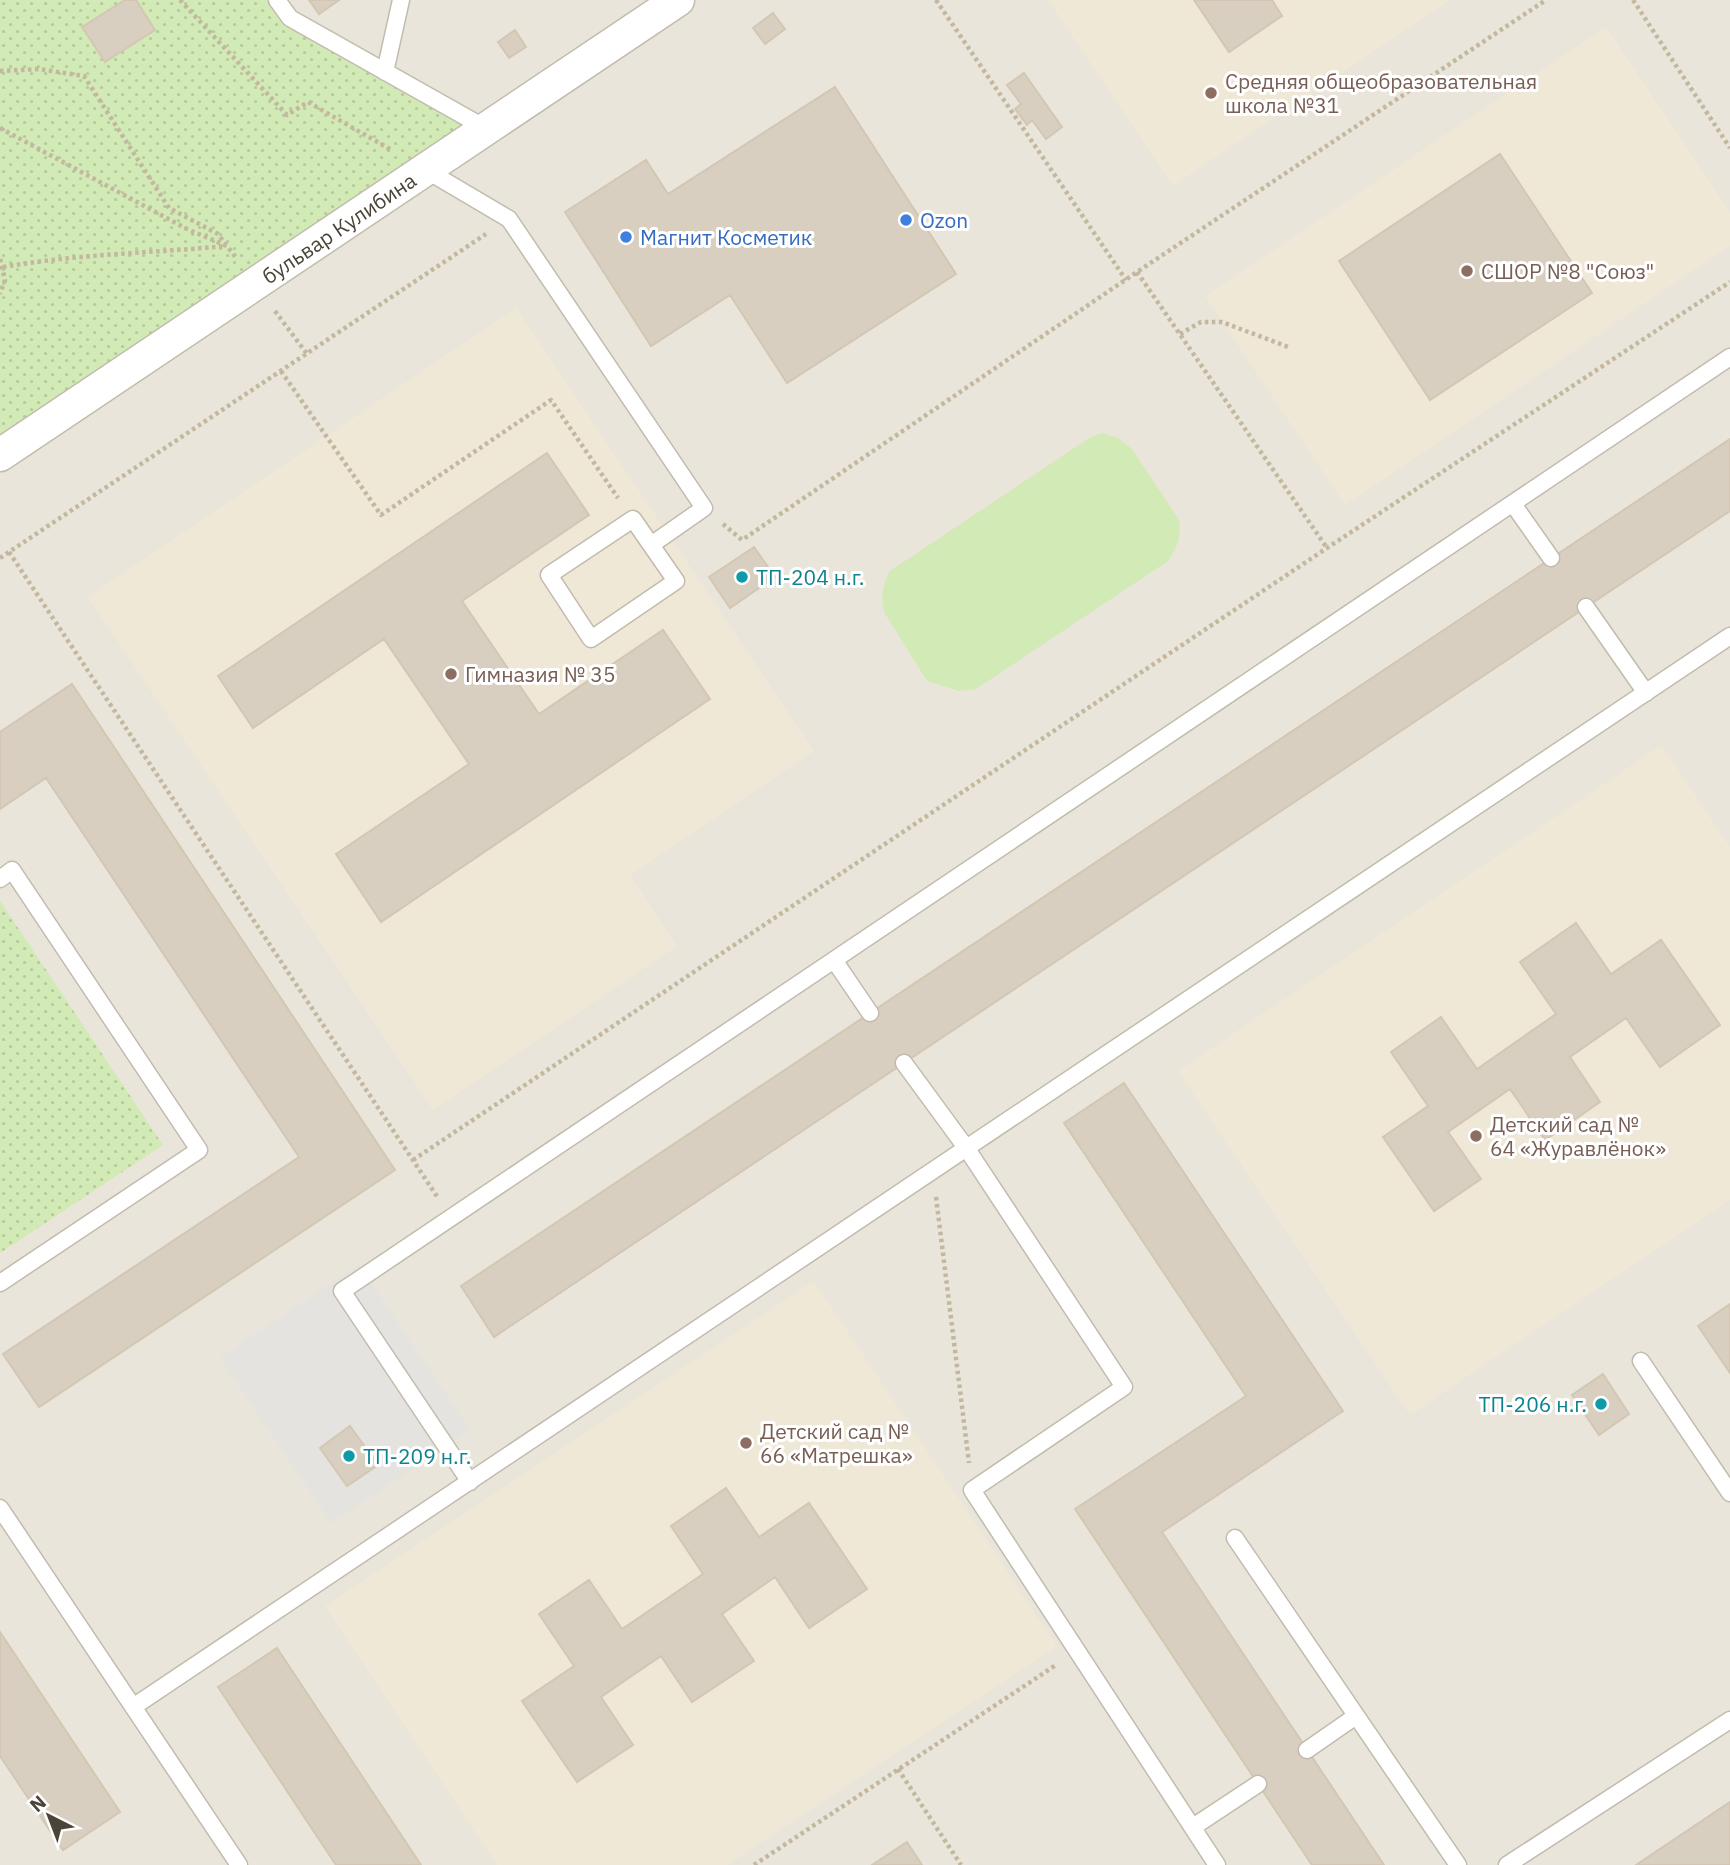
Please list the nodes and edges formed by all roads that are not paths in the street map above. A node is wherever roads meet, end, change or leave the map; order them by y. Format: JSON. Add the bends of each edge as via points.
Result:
{"nodes":[{"id":1,"x":277,"y":0,"type":"edge"},
{"id":2,"x":401,"y":0,"type":"edge"},
{"id":3,"x":678,"y":0,"type":"edge"},
{"id":4,"x":385,"y":72,"type":"junction"},
{"id":5,"x":487,"y":128,"type":"junction"},
{"id":6,"x":426,"y":170,"type":"junction"},
{"id":7,"x":1730,"y":358,"type":"edge"},
{"id":8,"x":0,"y":455,"type":"edge"},
{"id":9,"x":1513,"y":504,"type":"junction"},
{"id":10,"x":651,"y":545,"type":"junction"},
{"id":11,"x":1551,"y":558,"type":"dead end"},
{"id":12,"x":1586,"y":607,"type":"dead end"},
{"id":13,"x":1730,"y":636,"type":"edge"},
{"id":14,"x":1646,"y":693,"type":"junction"},
{"id":15,"x":0,"y":878,"type":"edge"},
{"id":16,"x":834,"y":960,"type":"junction"},
{"id":17,"x":870,"y":1013,"type":"dead end"},
{"id":18,"x":904,"y":1063,"type":"dead end"},
{"id":19,"x":968,"y":1149,"type":"junction"},
{"id":20,"x":0,"y":1283,"type":"edge"},
{"id":21,"x":1641,"y":1361,"type":"dead end"},
{"id":22,"x":470,"y":1482,"type":"junction"},
{"id":23,"x":1730,"y":1493,"type":"edge"},
{"id":24,"x":0,"y":1508,"type":"edge"},
{"id":25,"x":1235,"y":1538,"type":"dead end"},
{"id":26,"x":133,"y":1707,"type":"junction"},
{"id":27,"x":1356,"y":1716,"type":"junction"},
{"id":28,"x":1730,"y":1720,"type":"edge"},
{"id":29,"x":1307,"y":1750,"type":"dead end"},
{"id":30,"x":1258,"y":1783,"type":"dead end"},
{"id":31,"x":1193,"y":1828,"type":"junction"},
{"id":32,"x":239,"y":1865,"type":"edge"},
{"id":33,"x":1217,"y":1865,"type":"edge"},
{"id":34,"x":1458,"y":1865,"type":"edge"},
{"id":35,"x":1507,"y":1865,"type":"edge"}],
"edges":[{"from":1,"to":4,"type":"lane","via":[[290,18]]},
{"from":2,"to":4,"type":"lane"},
{"from":3,"to":5,"type":"street","name":"бульвар Кулибина"},
{"from":4,"to":5,"type":"lane"},
{"from":5,"to":6,"type":"street","name":"бульвар Кулибина"},
{"from":6,"to":8,"type":"street","name":"бульвар Кулибина"},
{"from":6,"to":10,"type":"lane","via":[[509,219],[704,508]]},
{"from":7,"to":9,"type":"lane"},
{"from":9,"to":11,"type":"lane"},
{"from":9,"to":16,"type":"lane"},
{"from":10,"to":10,"type":"lane","via":[[676,581],[591,639],[549,575],[633,519]]},
{"from":12,"to":14,"type":"lane"},
{"from":13,"to":14,"type":"lane"},
{"from":14,"to":19,"type":"lane"},
{"from":15,"to":20,"type":"lane","via":[[12,870],[200,1150]]},
{"from":16,"to":17,"type":"lane"},
{"from":16,"to":22,"type":"lane","via":[[342,1291]]},
{"from":18,"to":19,"type":"lane"},
{"from":19,"to":22,"type":"lane"},
{"from":19,"to":31,"type":"lane","via":[[1124,1387],[972,1490]]},
{"from":21,"to":23,"type":"lane"},
{"from":22,"to":26,"type":"lane"},
{"from":24,"to":26,"type":"lane"},
{"from":25,"to":27,"type":"lane"},
{"from":26,"to":32,"type":"lane"},
{"from":27,"to":29,"type":"lane"},
{"from":27,"to":34,"type":"lane"},
{"from":28,"to":35,"type":"lane"},
{"from":30,"to":31,"type":"lane"},
{"from":31,"to":33,"type":"lane"}]}
